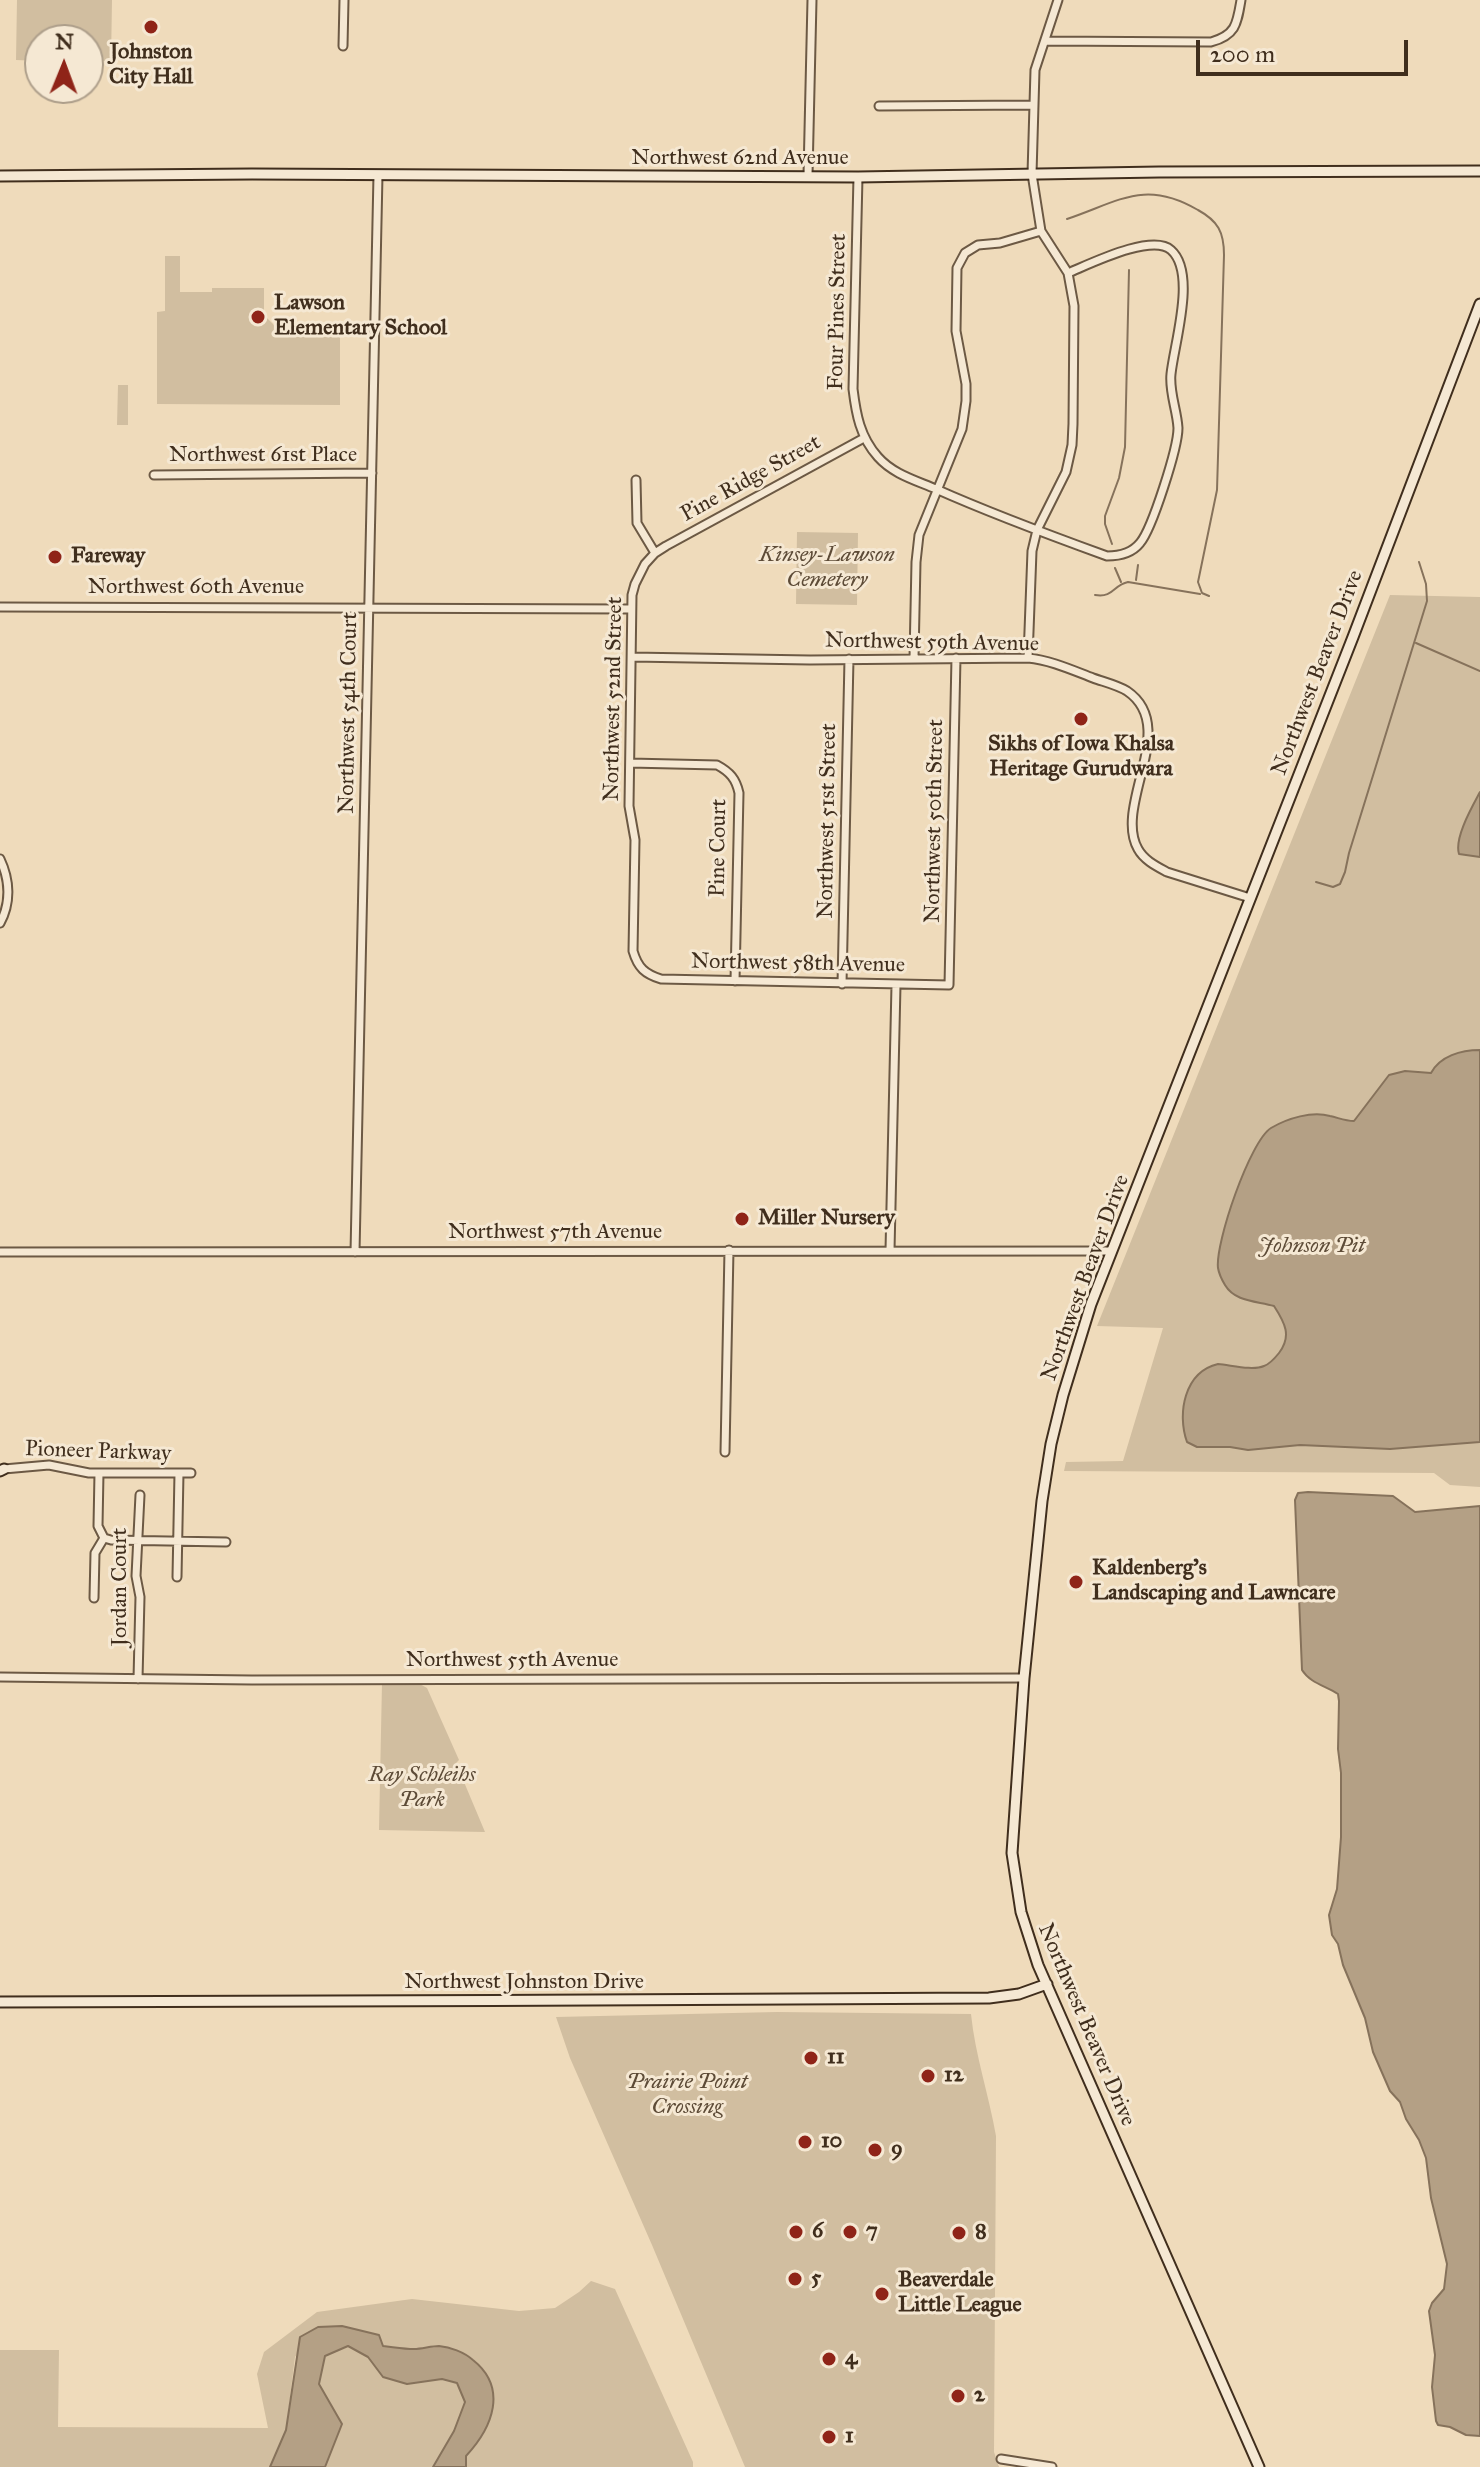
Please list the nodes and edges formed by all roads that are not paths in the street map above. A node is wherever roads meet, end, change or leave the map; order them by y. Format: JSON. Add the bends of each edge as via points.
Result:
{"nodes":[{"id":1,"x":344,"y":0,"type":"edge"},
{"id":2,"x":812,"y":0,"type":"edge"},
{"id":3,"x":1058,"y":0,"type":"edge"},
{"id":4,"x":1241,"y":0,"type":"edge"},
{"id":5,"x":1045,"y":41,"type":"junction"},
{"id":6,"x":343,"y":46,"type":"dead end"},
{"id":7,"x":1033,"y":105,"type":"junction"},
{"id":8,"x":879,"y":106,"type":"dead end"},
{"id":9,"x":1480,"y":171,"type":"edge"},
{"id":10,"x":1032,"y":174,"type":"junction"},
{"id":11,"x":378,"y":175,"type":"junction"},
{"id":12,"x":808,"y":175,"type":"junction"},
{"id":13,"x":0,"y":176,"type":"edge"},
{"id":14,"x":858,"y":177,"type":"junction"},
{"id":15,"x":1041,"y":231,"type":"junction"},
{"id":16,"x":1068,"y":273,"type":"junction"},
{"id":17,"x":1480,"y":304,"type":"edge"},
{"id":18,"x":864,"y":438,"type":"junction"},
{"id":19,"x":372,"y":473,"type":"junction"},
{"id":20,"x":154,"y":475,"type":"dead end"},
{"id":21,"x":636,"y":480,"type":"dead end"},
{"id":22,"x":936,"y":490,"type":"junction"},
{"id":23,"x":1037,"y":530,"type":"junction"},
{"id":24,"x":655,"y":553,"type":"junction"},
{"id":25,"x":0,"y":607,"type":"edge"},
{"id":26,"x":369,"y":607,"type":"junction"},
{"id":27,"x":631,"y":609,"type":"junction"},
{"id":28,"x":632,"y":657,"type":"junction"},
{"id":29,"x":914,"y":658,"type":"junction"},
{"id":30,"x":956,"y":658,"type":"junction"},
{"id":31,"x":1028,"y":658,"type":"junction"},
{"id":32,"x":849,"y":659,"type":"junction"},
{"id":33,"x":630,"y":763,"type":"junction"},
{"id":34,"x":0,"y":859,"type":"edge"},
{"id":35,"x":1250,"y":898,"type":"junction"},
{"id":36,"x":0,"y":923,"type":"edge"},
{"id":37,"x":646,"y":974,"type":"joint"},
{"id":38,"x":735,"y":981,"type":"junction"},
{"id":39,"x":842,"y":984,"type":"junction"},
{"id":40,"x":896,"y":985,"type":"junction"},
{"id":41,"x":949,"y":985,"type":"joint"},
{"id":42,"x":729,"y":1250,"type":"junction"},
{"id":43,"x":890,"y":1250,"type":"junction"},
{"id":44,"x":1111,"y":1251,"type":"junction"},
{"id":45,"x":0,"y":1252,"type":"edge"},
{"id":46,"x":355,"y":1252,"type":"junction"},
{"id":47,"x":725,"y":1452,"type":"dead end"},
{"id":48,"x":1,"y":1469,"type":"edge"},
{"id":49,"x":99,"y":1473,"type":"junction"},
{"id":50,"x":179,"y":1473,"type":"junction"},
{"id":51,"x":191,"y":1473,"type":"dead end"},
{"id":52,"x":140,"y":1495,"type":"dead end"},
{"id":53,"x":104,"y":1538,"type":"junction"},
{"id":54,"x":139,"y":1540,"type":"junction"},
{"id":55,"x":178,"y":1541,"type":"junction"},
{"id":56,"x":226,"y":1542,"type":"dead end"},
{"id":57,"x":177,"y":1577,"type":"dead end"},
{"id":58,"x":94,"y":1598,"type":"dead end"},
{"id":59,"x":0,"y":1677,"type":"edge"},
{"id":60,"x":1024,"y":1678,"type":"junction"},
{"id":61,"x":138,"y":1679,"type":"junction"},
{"id":62,"x":1047,"y":1984,"type":"junction"},
{"id":63,"x":0,"y":2002,"type":"edge"},
{"id":64,"x":1001,"y":2459,"type":"dead end"},
{"id":65,"x":1052,"y":2467,"type":"edge"},
{"id":66,"x":1259,"y":2467,"type":"edge"}],
"edges":[{"from":1,"to":6,"type":"street"},
{"from":2,"to":12,"type":"street"},
{"from":3,"to":5,"type":"street"},
{"from":4,"to":5,"type":"street","via":[[1233,31],[1211,42]]},
{"from":5,"to":7,"type":"street","via":[[1035,70]]},
{"from":7,"to":8,"type":"street"},
{"from":7,"to":10,"type":"street"},
{"from":9,"to":10,"type":"street","name":"Northwest 62nd Avenue"},
{"from":10,"to":14,"type":"street","name":"Northwest 62nd Avenue"},
{"from":10,"to":15,"type":"street"},
{"from":11,"to":12,"type":"street","name":"Northwest 62nd Avenue"},
{"from":11,"to":13,"type":"street","name":"Northwest 62nd Avenue"},
{"from":11,"to":19,"type":"street","name":"Northwest 54th Court"},
{"from":12,"to":14,"type":"street","name":"Northwest 62nd Avenue"},
{"from":14,"to":18,"type":"street","name":"Four Pines Street","via":[[853,389]]},
{"from":15,"to":16,"type":"street"},
{"from":15,"to":22,"type":"street","via":[[978,245],[959,262],[956,331],[966,401],[962,429]]},
{"from":16,"to":23,"type":"street","via":[[1076,345],[1072,445],[1066,472]]},
{"from":16,"to":23,"type":"street","name":"Four Pines Street","via":[[1153,244],[1172,251],[1182,265],[1180,330],[1171,379],[1177,445],[1148,530],[1126,553],[1107,556]]},
{"from":17,"to":35,"type":"street","name":"Northwest Beaver Drive"},
{"from":18,"to":22,"type":"street","name":"Four Pines Street","via":[[894,471]]},
{"from":18,"to":24,"type":"street","name":"Pine Ridge Street"},
{"from":19,"to":20,"type":"street","name":"Northwest 61st Place"},
{"from":19,"to":26,"type":"street","name":"Northwest 54th Court"},
{"from":21,"to":24,"type":"street","via":[[637,523]]},
{"from":22,"to":23,"type":"street","name":"Four Pines Street"},
{"from":22,"to":29,"type":"street","via":[[917,542]]},
{"from":23,"to":31,"type":"street"},
{"from":24,"to":27,"type":"street","name":"Northwest 52nd Street","via":[[635,584]]},
{"from":25,"to":26,"type":"street","name":"Northwest 60th Avenue"},
{"from":26,"to":27,"type":"street","name":"Northwest 60th Avenue"},
{"from":26,"to":46,"type":"street","name":"Northwest 54th Court"},
{"from":27,"to":28,"type":"street","name":"Northwest 52nd Street"},
{"from":28,"to":32,"type":"street","name":"Northwest 59th Avenue"},
{"from":28,"to":33,"type":"street","name":"Northwest 52nd Street"},
{"from":29,"to":30,"type":"street","name":"Northwest 59th Avenue"},
{"from":29,"to":32,"type":"street","name":"Northwest 59th Avenue"},
{"from":30,"to":31,"type":"street","name":"Northwest 59th Avenue"},
{"from":30,"to":41,"type":"street","name":"Northwest 50th Street"},
{"from":31,"to":35,"type":"street","name":"Northwest 59th Avenue","via":[[1115,686],[1138,701],[1149,730],[1134,819],[1139,852],[1167,872]]},
{"from":32,"to":39,"type":"street","name":"Northwest 51st Street"},
{"from":33,"to":37,"type":"street","name":"Northwest 52nd Street","via":[[633,951]]},
{"from":33,"to":38,"type":"street","name":"Pine Court","via":[[717,765],[736,780]]},
{"from":34,"to":36,"type":"street","via":[[8,889]]},
{"from":35,"to":44,"type":"street","name":"Northwest Beaver Drive"},
{"from":37,"to":38,"type":"street","name":"Northwest 58th Avenue"},
{"from":38,"to":39,"type":"street","name":"Northwest 58th Avenue"},
{"from":39,"to":40,"type":"street","name":"Northwest 58th Avenue"},
{"from":40,"to":41,"type":"street","name":"Northwest 58th Avenue"},
{"from":40,"to":43,"type":"street"},
{"from":42,"to":43,"type":"street","name":"Northwest 57th Avenue"},
{"from":42,"to":46,"type":"street","name":"Northwest 57th Avenue"},
{"from":42,"to":47,"type":"street"},
{"from":43,"to":44,"type":"street","name":"Northwest 57th Avenue"},
{"from":44,"to":60,"type":"street","name":"Northwest Beaver Drive","via":[[1076,1349],[1051,1444]]},
{"from":45,"to":46,"type":"street","name":"Northwest 57th Avenue"},
{"from":48,"to":49,"type":"street","name":"Pioneer Parkway","via":[[49,1465]]},
{"from":49,"to":50,"type":"street","name":"Pioneer Parkway"},
{"from":49,"to":53,"type":"street","via":[[98,1526]]},
{"from":50,"to":51,"type":"street","name":"Pioneer Parkway"},
{"from":50,"to":55,"type":"street"},
{"from":52,"to":54,"type":"street","name":"Jordan Court"},
{"from":53,"to":54,"type":"street"},
{"from":53,"to":58,"type":"street","via":[[95,1550]]},
{"from":54,"to":55,"type":"street"},
{"from":54,"to":61,"type":"street","name":"Jordan Court"},
{"from":55,"to":56,"type":"street"},
{"from":55,"to":57,"type":"street"},
{"from":59,"to":61,"type":"street","name":"Northwest 55th Avenue"},
{"from":60,"to":61,"type":"street","name":"Northwest 55th Avenue"},
{"from":60,"to":62,"type":"street","name":"Northwest Beaver Drive","via":[[1012,1853],[1021,1912]]},
{"from":62,"to":63,"type":"street","name":"Northwest Johnston Drive","via":[[989,1998]]},
{"from":62,"to":66,"type":"street","name":"Northwest Beaver Drive"},
{"from":64,"to":65,"type":"street"}]}
